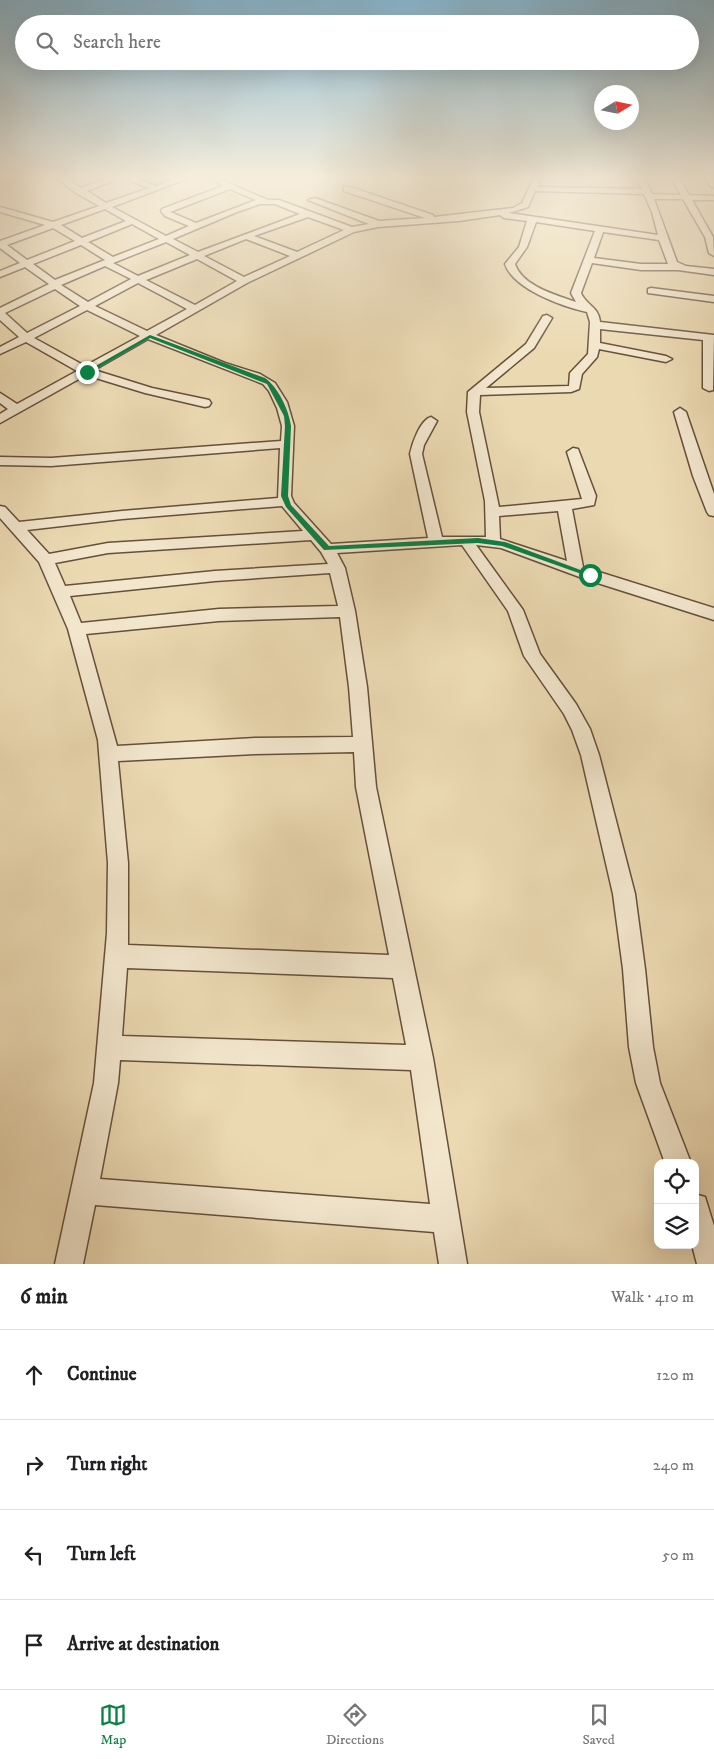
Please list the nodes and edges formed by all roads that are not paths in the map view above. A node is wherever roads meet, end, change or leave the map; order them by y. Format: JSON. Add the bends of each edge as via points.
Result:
{"nodes":[{"id":1,"x":20,"y":237,"type":"edge"},
{"id":2,"x":73,"y":237,"type":"edge"},
{"id":3,"x":91,"y":237,"type":"edge"},
{"id":4,"x":162,"y":237,"type":"edge"},
{"id":5,"x":170,"y":237,"type":"edge"},
{"id":6,"x":243,"y":237,"type":"edge"},
{"id":7,"x":249,"y":237,"type":"edge"},
{"id":8,"x":337,"y":237,"type":"edge"},
{"id":9,"x":526,"y":237,"type":"edge"},
{"id":10,"x":597,"y":237,"type":"edge"},
{"id":11,"x":655,"y":237,"type":"edge"},
{"id":12,"x":709,"y":237,"type":"edge"},
{"id":13,"x":663,"y":238,"type":"joint"},
{"id":14,"x":166,"y":239,"type":"junction"},
{"id":15,"x":80,"y":241,"type":"junction"},
{"id":16,"x":0,"y":244,"type":"edge"},
{"id":17,"x":714,"y":254,"type":"edge"},
{"id":18,"x":194,"y":256,"type":"junction"},
{"id":19,"x":299,"y":256,"type":"junction"},
{"id":20,"x":589,"y":260,"type":"junction"},
{"id":21,"x":26,"y":262,"type":"junction"},
{"id":22,"x":109,"y":262,"type":"junction"},
{"id":23,"x":677,"y":267,"type":"junction"},
{"id":24,"x":714,"y":272,"type":"edge"},
{"id":25,"x":0,"y":274,"type":"edge"},
{"id":26,"x":137,"y":280,"type":"junction"},
{"id":27,"x":244,"y":281,"type":"junction"},
{"id":28,"x":56,"y":283,"type":"junction"},
{"id":29,"x":651,"y":291,"type":"dead end"},
{"id":30,"x":714,"y":299,"type":"edge"},
{"id":31,"x":86,"y":305,"type":"junction"},
{"id":32,"x":195,"y":309,"type":"junction"},
{"id":33,"x":589,"y":309,"type":"junction"},
{"id":34,"x":0,"y":313,"type":"edge"},
{"id":35,"x":547,"y":318,"type":"dead end"},
{"id":36,"x":594,"y":325,"type":"junction"},
{"id":37,"x":150,"y":336,"type":"junction"},
{"id":38,"x":27,"y":338,"type":"junction"},
{"id":39,"x":711,"y":338,"type":"edge"},
{"id":40,"x":594,"y":345,"type":"junction"},
{"id":41,"x":0,"y":351,"type":"edge"},
{"id":42,"x":666,"y":359,"type":"dead end"},
{"id":43,"x":87,"y":372,"type":"junction"},
{"id":44,"x":709,"y":388,"type":"dead end"},
{"id":45,"x":474,"y":392,"type":"junction"},
{"id":46,"x":0,"y":397,"type":"edge"},
{"id":47,"x":205,"y":403,"type":"dead end"},
{"id":48,"x":17,"y":410,"type":"junction"},
{"id":49,"x":680,"y":412,"type":"dead end"},
{"id":50,"x":0,"y":420,"type":"edge"},
{"id":51,"x":431,"y":421,"type":"dead end"},
{"id":52,"x":287,"y":444,"type":"junction"},
{"id":53,"x":573,"y":452,"type":"dead end"},
{"id":54,"x":0,"y":461,"type":"edge"},
{"id":55,"x":287,"y":501,"type":"junction"},
{"id":56,"x":564,"y":506,"type":"junction"},
{"id":57,"x":0,"y":510,"type":"edge"},
{"id":58,"x":492,"y":512,"type":"junction"},
{"id":59,"x":714,"y":512,"type":"edge"},
{"id":60,"x":16,"y":527,"type":"junction"},
{"id":61,"x":466,"y":541,"type":"junction"},
{"id":62,"x":321,"y":542,"type":"junction"},
{"id":63,"x":436,"y":542,"type":"junction"},
{"id":64,"x":493,"y":542,"type":"junction"},
{"id":65,"x":46,"y":560,"type":"junction"},
{"id":66,"x":337,"y":568,"type":"junction"},
{"id":67,"x":576,"y":569,"type":"junction"},
{"id":68,"x":61,"y":592,"type":"junction"},
{"id":69,"x":347,"y":611,"type":"junction"},
{"id":70,"x":714,"y":614,"type":"edge"},
{"id":71,"x":76,"y":629,"type":"junction"},
{"id":72,"x":362,"y":744,"type":"junction"},
{"id":73,"x":108,"y":754,"type":"junction"},
{"id":74,"x":116,"y":956,"type":"junction"},
{"id":75,"x":403,"y":967,"type":"junction"},
{"id":76,"x":109,"y":1048,"type":"junction"},
{"id":77,"x":421,"y":1058,"type":"junction"},
{"id":78,"x":676,"y":1159,"type":"edge"},
{"id":79,"x":84,"y":1191,"type":"junction"},
{"id":80,"x":446,"y":1219,"type":"junction"},
{"id":81,"x":699,"y":1221,"type":"edge"},
{"id":82,"x":69,"y":1264,"type":"edge"},
{"id":83,"x":453,"y":1264,"type":"edge"},
{"id":84,"x":711,"y":1264,"type":"edge"}],
"edges":[{"from":1,"to":16,"type":"street"},
{"from":2,"to":15,"type":"street"},
{"from":3,"to":15,"type":"street"},
{"from":4,"to":14,"type":"street"},
{"from":5,"to":14,"type":"street"},
{"from":6,"to":18,"type":"street"},
{"from":7,"to":19,"type":"street"},
{"from":8,"to":19,"type":"street"},
{"from":9,"to":33,"type":"street","via":[[510,264],[511,270],[550,296]]},
{"from":10,"to":20,"type":"street"},
{"from":11,"to":13,"type":"street"},
{"from":12,"to":17,"type":"street"},
{"from":13,"to":23,"type":"street","via":[[670,260]]},
{"from":14,"to":18,"type":"street"},
{"from":14,"to":22,"type":"street"},
{"from":15,"to":21,"type":"street"},
{"from":15,"to":22,"type":"street"},
{"from":16,"to":21,"type":"street"},
{"from":18,"to":26,"type":"street"},
{"from":18,"to":27,"type":"street"},
{"from":19,"to":27,"type":"street"},
{"from":20,"to":23,"type":"street","via":[[641,267]]},
{"from":20,"to":33,"type":"street","via":[[576,294]]},
{"from":21,"to":25,"type":"street"},
{"from":21,"to":28,"type":"street"},
{"from":22,"to":26,"type":"street"},
{"from":22,"to":28,"type":"street"},
{"from":23,"to":24,"type":"street"},
{"from":26,"to":31,"type":"street"},
{"from":26,"to":32,"type":"street"},
{"from":27,"to":32,"type":"street"},
{"from":28,"to":31,"type":"street"},
{"from":28,"to":34,"type":"street"},
{"from":29,"to":30,"type":"street"},
{"from":31,"to":37,"type":"street"},
{"from":31,"to":38,"type":"street"},
{"from":32,"to":37,"type":"street"},
{"from":33,"to":36,"type":"street","via":[[595,315]]},
{"from":34,"to":38,"type":"street"},
{"from":35,"to":45,"type":"street","via":[[530,346]]},
{"from":36,"to":39,"type":"street"},
{"from":36,"to":40,"type":"street"},
{"from":37,"to":43,"type":"street"},
{"from":37,"to":52,"type":"street","via":[[270,383],[287,416]]},
{"from":38,"to":41,"type":"street"},
{"from":38,"to":43,"type":"street"},
{"from":39,"to":44,"type":"street"},
{"from":40,"to":42,"type":"street"},
{"from":40,"to":45,"type":"street","via":[[593,355],[576,373],[574,389]]},
{"from":43,"to":47,"type":"street","via":[[149,391]]},
{"from":43,"to":48,"type":"street"},
{"from":45,"to":58,"type":"street","via":[[475,428]]},
{"from":46,"to":48,"type":"street"},
{"from":48,"to":50,"type":"street"},
{"from":49,"to":59,"type":"street"},
{"from":51,"to":63,"type":"street","via":[[416,454]]},
{"from":52,"to":54,"type":"street","via":[[51,462]]},
{"from":52,"to":55,"type":"street","via":[[284,496]]},
{"from":53,"to":56,"type":"street","via":[[590,496],[589,502]]},
{"from":55,"to":60,"type":"street"},
{"from":55,"to":62,"type":"street"},
{"from":56,"to":58,"type":"street"},
{"from":56,"to":67,"type":"street"},
{"from":57,"to":60,"type":"street"},
{"from":58,"to":64,"type":"street"},
{"from":60,"to":65,"type":"street"},
{"from":61,"to":63,"type":"street"},
{"from":61,"to":64,"type":"street"},
{"from":61,"to":78,"type":"street","via":[[515,610],[532,656],[581,730],[624,894],[648,1083]]},
{"from":62,"to":63,"type":"street"},
{"from":62,"to":65,"type":"street","via":[[108,548]]},
{"from":62,"to":66,"type":"street"},
{"from":64,"to":67,"type":"street"},
{"from":65,"to":68,"type":"street"},
{"from":66,"to":68,"type":"street","via":[[215,576]]},
{"from":66,"to":69,"type":"street"},
{"from":67,"to":70,"type":"street"},
{"from":68,"to":71,"type":"street"},
{"from":69,"to":71,"type":"street","via":[[219,615]]},
{"from":69,"to":72,"type":"street"},
{"from":71,"to":73,"type":"street","via":[[107,740]]},
{"from":72,"to":73,"type":"street"},
{"from":72,"to":75,"type":"street","via":[[366,787]]},
{"from":73,"to":74,"type":"street","via":[[118,862]]},
{"from":74,"to":75,"type":"street"},
{"from":74,"to":76,"type":"street"},
{"from":75,"to":77,"type":"street"},
{"from":76,"to":77,"type":"street"},
{"from":76,"to":79,"type":"street","via":[[106,1083]]},
{"from":77,"to":80,"type":"street"},
{"from":79,"to":80,"type":"street"},
{"from":79,"to":82,"type":"street"},
{"from":80,"to":83,"type":"street"},
{"from":81,"to":84,"type":"street"}]}
